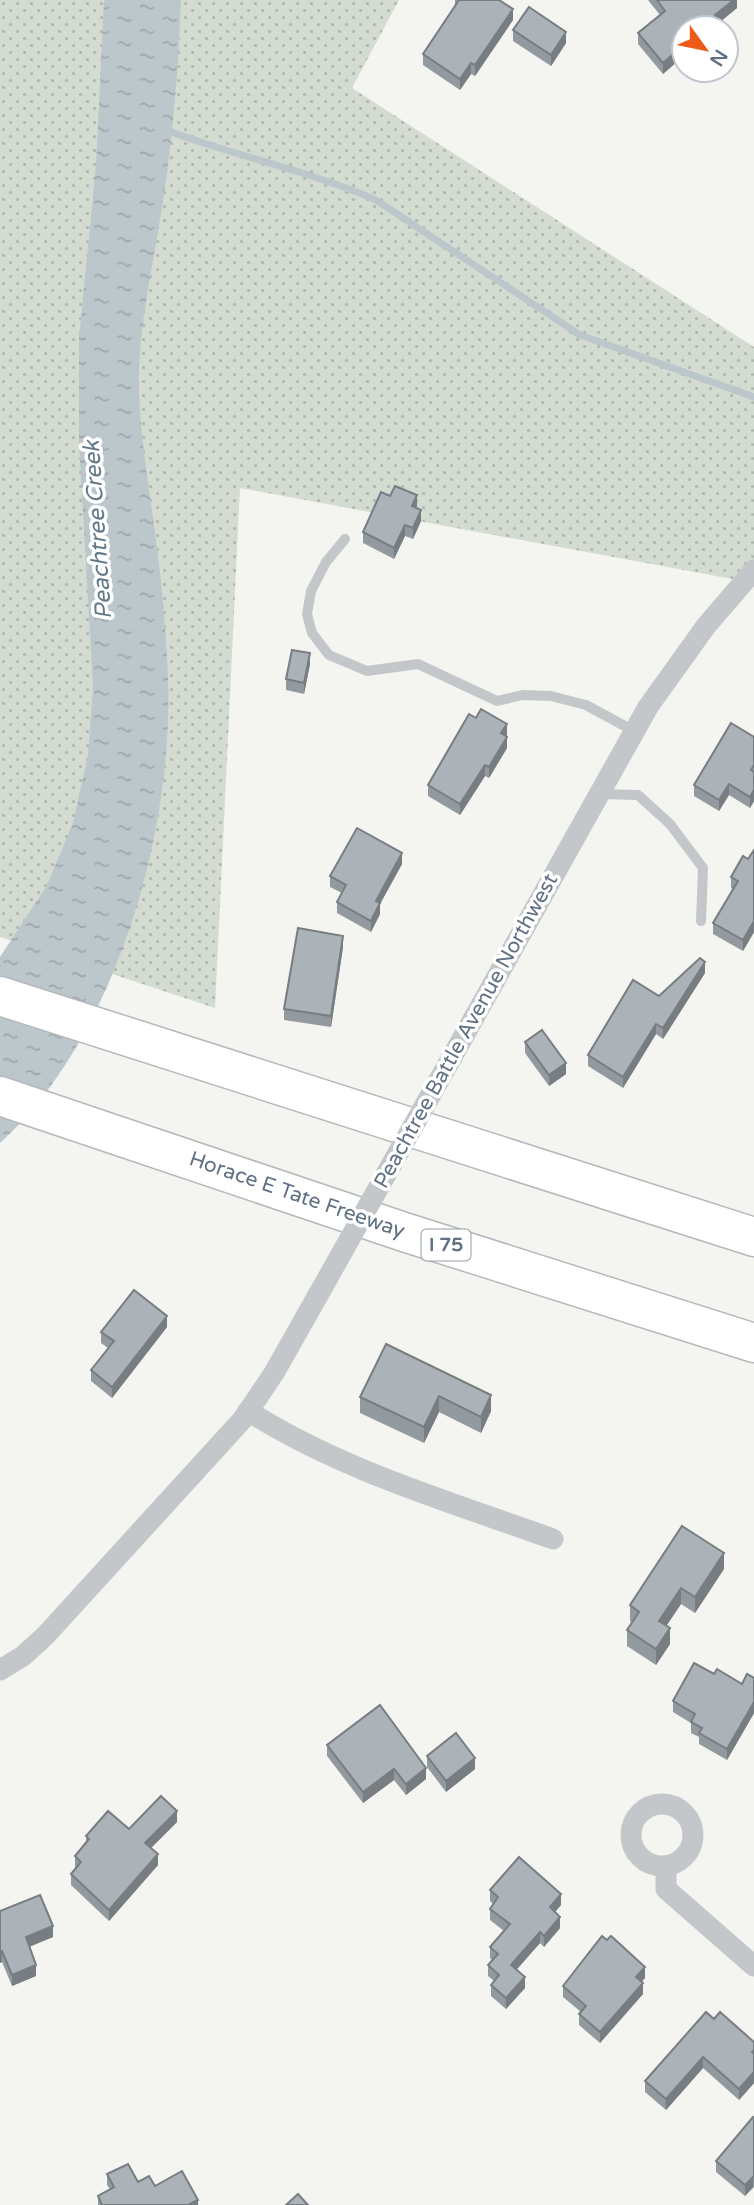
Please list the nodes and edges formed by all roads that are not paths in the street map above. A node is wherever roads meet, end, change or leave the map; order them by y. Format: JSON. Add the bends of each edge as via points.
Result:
{"nodes":[{"id":1,"x":345,"y":539,"type":"dead end"},
{"id":2,"x":754,"y":570,"type":"edge"},
{"id":3,"x":634,"y":731,"type":"junction"},
{"id":4,"x":599,"y":794,"type":"junction"},
{"id":5,"x":701,"y":921,"type":"dead end"},
{"id":6,"x":0,"y":996,"type":"edge"},
{"id":7,"x":0,"y":1096,"type":"edge"},
{"id":8,"x":754,"y":1237,"type":"edge"},
{"id":9,"x":754,"y":1343,"type":"edge"},
{"id":10,"x":248,"y":1411,"type":"junction"},
{"id":11,"x":553,"y":1539,"type":"dead end"},
{"id":12,"x":0,"y":1670,"type":"edge"},
{"id":13,"x":666,"y":1866,"type":"dead end"},
{"id":14,"x":754,"y":1966,"type":"edge"}],
"edges":[{"from":1,"to":3,"type":"lane","via":[[311,591],[307,614],[312,633],[329,655],[367,671],[418,664],[497,701],[523,695],[551,696],[586,705]]},
{"from":2,"to":3,"type":"street","name":"Peachtree Battle Avenue Northwest","via":[[706,626]]},
{"from":3,"to":4,"type":"street","name":"Peachtree Battle Avenue Northwest"},
{"from":4,"to":5,"type":"lane","via":[[638,795],[670,824],[703,867]]},
{"from":4,"to":10,"type":"street","name":"Peachtree Battle Avenue Northwest","bridge":true,"via":[[274,1373]]},
{"from":6,"to":8,"type":"highway"},
{"from":7,"to":9,"type":"highway","name":"Horace E Tate Freeway","number":"I 75"},
{"from":10,"to":11,"type":"street","via":[[289,1437]]},
{"from":10,"to":12,"type":"street","name":"Peachtree Battle Avenue Northwest","via":[[45,1636]]},
{"from":13,"to":14,"type":"street","via":[[666,1889]]}]}
